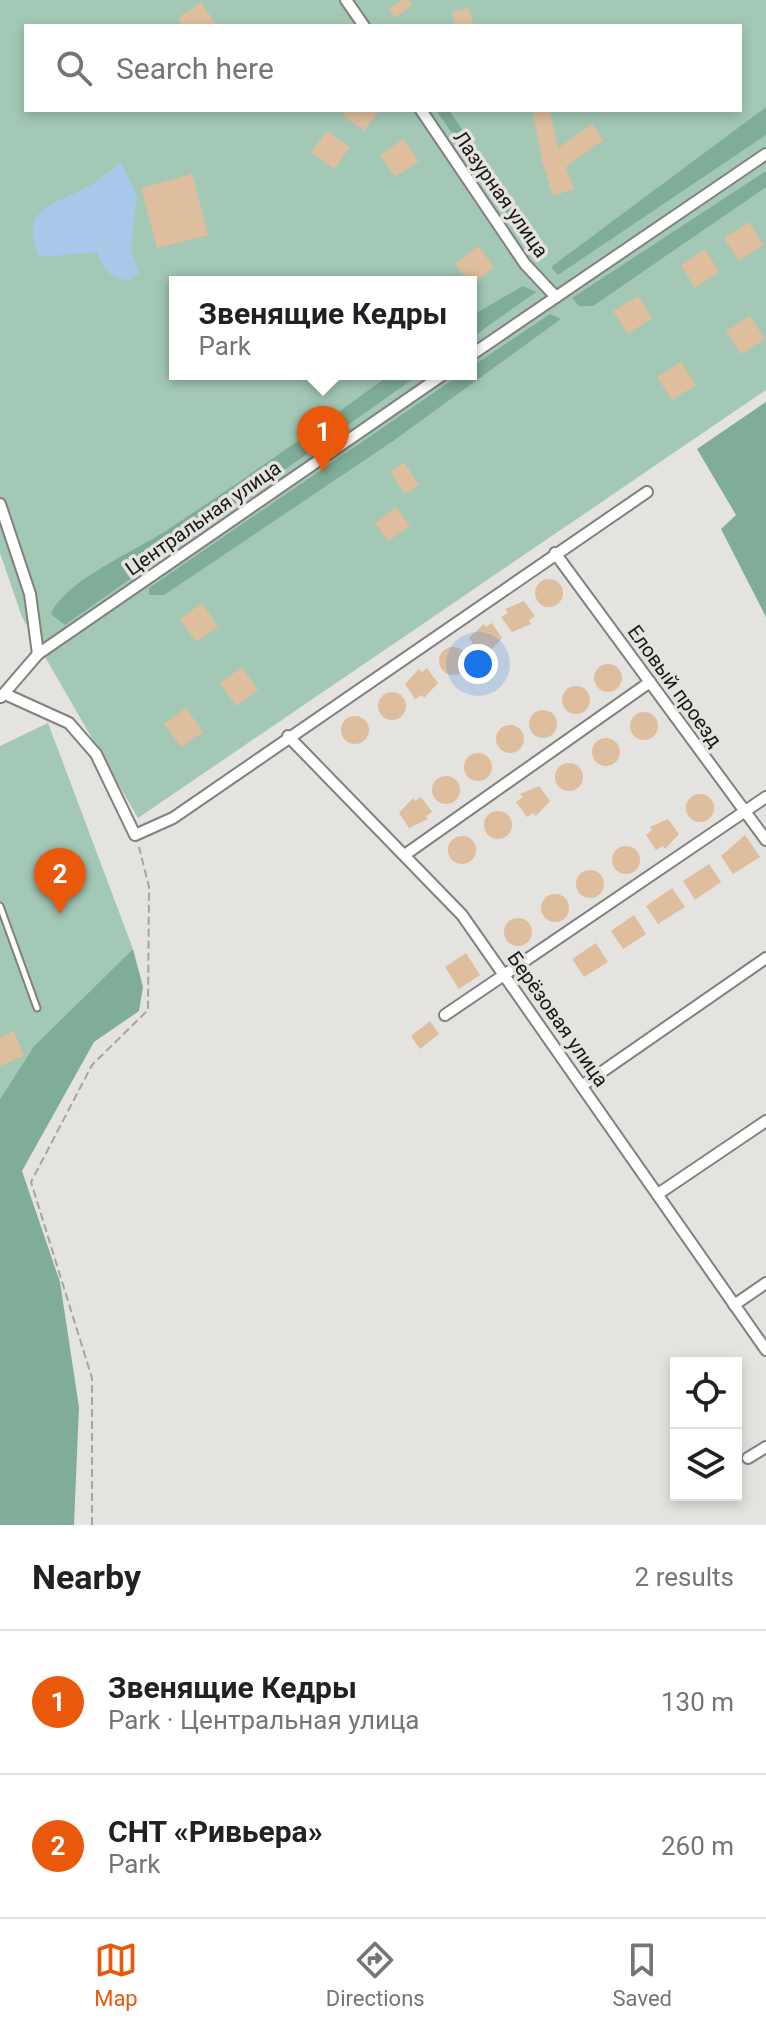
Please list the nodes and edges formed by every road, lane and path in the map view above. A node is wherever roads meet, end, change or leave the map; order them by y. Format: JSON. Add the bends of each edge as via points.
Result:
{"nodes":[{"id":1,"x":346,"y":0,"type":"edge"},
{"id":2,"x":363,"y":24,"type":"edge"},
{"id":3,"x":422,"y":112,"type":"edge"},
{"id":4,"x":766,"y":154,"type":"edge"},
{"id":5,"x":556,"y":297,"type":"junction"},
{"id":6,"x":477,"y":351,"type":"edge"},
{"id":7,"x":435,"y":380,"type":"edge"},
{"id":8,"x":647,"y":492,"type":"dead end"},
{"id":9,"x":0,"y":504,"type":"edge"},
{"id":10,"x":555,"y":553,"type":"junction"},
{"id":11,"x":38,"y":654,"type":"junction"},
{"id":12,"x":650,"y":682,"type":"junction"},
{"id":13,"x":2,"y":696,"type":"edge"},
{"id":14,"x":288,"y":736,"type":"junction"},
{"id":15,"x":766,"y":797,"type":"edge"},
{"id":16,"x":745,"y":812,"type":"junction"},
{"id":17,"x":135,"y":835,"type":"junction"},
{"id":18,"x":766,"y":840,"type":"edge"},
{"id":19,"x":406,"y":854,"type":"junction"},
{"id":20,"x":0,"y":906,"type":"edge"},
{"id":21,"x":766,"y":958,"type":"edge"},
{"id":22,"x":505,"y":975,"type":"junction"},
{"id":23,"x":37,"y":1008,"type":"dead end"},
{"id":24,"x":445,"y":1015,"type":"dead end"},
{"id":25,"x":583,"y":1085,"type":"junction"},
{"id":26,"x":766,"y":1121,"type":"edge"},
{"id":27,"x":658,"y":1194,"type":"junction"},
{"id":28,"x":766,"y":1283,"type":"edge"},
{"id":29,"x":734,"y":1305,"type":"junction"},
{"id":30,"x":766,"y":1350,"type":"edge"},
{"id":31,"x":766,"y":1447,"type":"edge"},
{"id":32,"x":748,"y":1458,"type":"dead end"},
{"id":33,"x":92,"y":1525,"type":"edge"}],
"edges":[{"from":1,"to":2,"type":"street"},
{"from":3,"to":5,"type":"street","name":"Лазурная улица","via":[[525,264]]},
{"from":4,"to":5,"type":"street"},
{"from":5,"to":6,"type":"street"},
{"from":7,"to":11,"type":"street","name":"Центральная улица"},
{"from":8,"to":10,"type":"street"},
{"from":9,"to":11,"type":"street","via":[[30,594]]},
{"from":10,"to":12,"type":"street","name":"Еловый проезд"},
{"from":10,"to":14,"type":"street"},
{"from":11,"to":13,"type":"street","name":"Центральная улица"},
{"from":12,"to":16,"type":"street","name":"Еловый проезд"},
{"from":12,"to":19,"type":"street"},
{"from":13,"to":17,"type":"street","via":[[69,723],[96,754]]},
{"from":14,"to":17,"type":"street","via":[[173,818]]},
{"from":14,"to":19,"type":"street","name":"Берёзовая улица"},
{"from":15,"to":16,"type":"street"},
{"from":16,"to":18,"type":"street","name":"Еловый проезд"},
{"from":16,"to":22,"type":"street"},
{"from":17,"to":33,"type":"path","via":[[149,887],[148,1010],[92,1065],[31,1182],[92,1378]]},
{"from":19,"to":22,"type":"street","name":"Берёзовая улица","via":[[462,915]]},
{"from":20,"to":23,"type":"lane"},
{"from":21,"to":25,"type":"street"},
{"from":22,"to":24,"type":"street"},
{"from":22,"to":25,"type":"street","name":"Берёзовая улица"},
{"from":25,"to":27,"type":"street","name":"Берёзовая улица"},
{"from":26,"to":27,"type":"street"},
{"from":27,"to":29,"type":"street","name":"Берёзовая улица"},
{"from":28,"to":29,"type":"street"},
{"from":29,"to":30,"type":"street","name":"Берёзовая улица"},
{"from":31,"to":32,"type":"street"}]}
